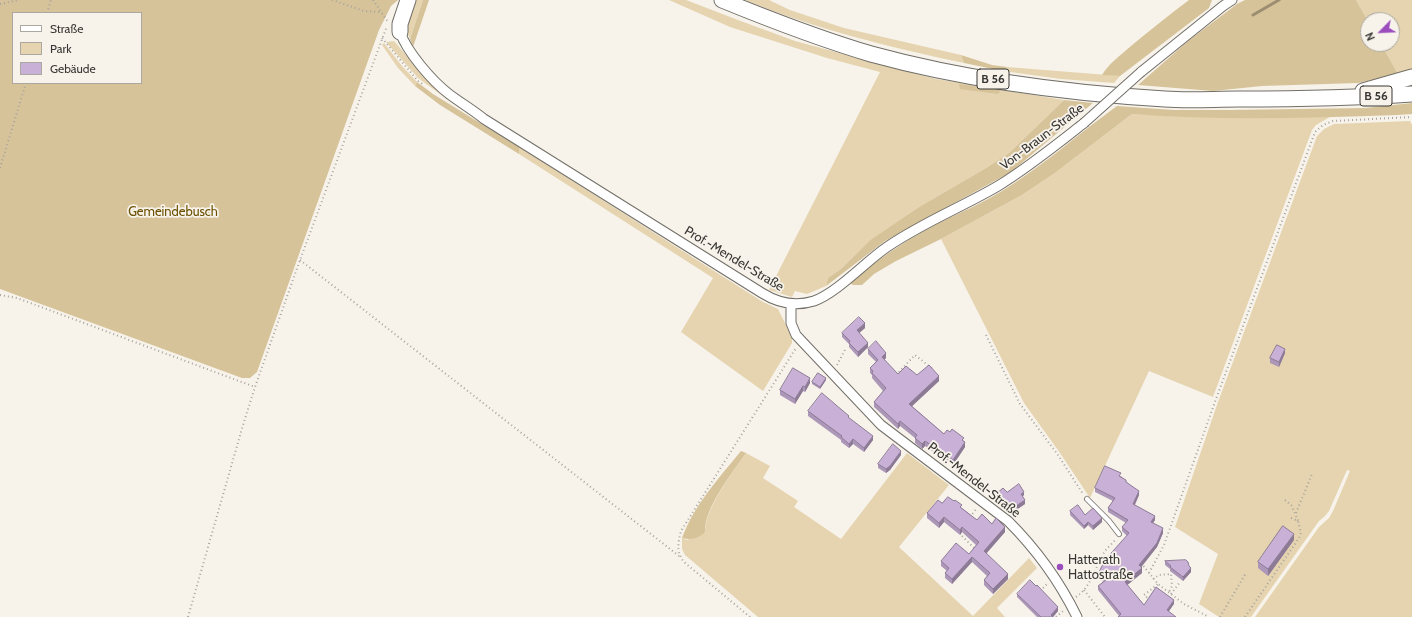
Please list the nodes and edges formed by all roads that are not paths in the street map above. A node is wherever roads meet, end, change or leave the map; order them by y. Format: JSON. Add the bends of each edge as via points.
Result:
{"nodes":[{"id":1,"x":408,"y":0,"type":"edge"},
{"id":2,"x":722,"y":0,"type":"edge"},
{"id":3,"x":1232,"y":0,"type":"edge"},
{"id":4,"x":400,"y":32,"type":"joint"},
{"id":5,"x":1412,"y":77,"type":"edge"},
{"id":6,"x":1412,"y":94,"type":"edge"},
{"id":7,"x":1341,"y":98,"type":"junction"},
{"id":8,"x":791,"y":304,"type":"junction"},
{"id":9,"x":1087,"y":499,"type":"road end"},
{"id":10,"x":1120,"y":534,"type":"road end"},
{"id":11,"x":1077,"y":617,"type":"edge"}],
"edges":[{"from":1,"to":4,"type":"highway"},
{"from":2,"to":7,"type":"highway","number":"B 56","via":[[765,18],[871,53],[979,77],[1042,87],[1166,99]]},
{"from":3,"to":8,"type":"street","name":"Von-Braun-Straße","bridge":true,"via":[[1141,72],[1084,123],[1029,167],[887,247],[824,295],[805,303]]},
{"from":4,"to":8,"type":"street","name":"Prof.-Mendel-Straße","via":[[408,48],[437,82],[484,120],[766,296],[781,303]]},
{"from":5,"to":7,"type":"highway"},
{"from":6,"to":7,"type":"highway","number":"B 56"},
{"from":8,"to":11,"type":"street","name":"Prof.-Mendel-Straße","via":[[793,330],[801,340],[881,425],[1008,521],[1054,577]]},
{"from":9,"to":10,"type":"lane"}]}
